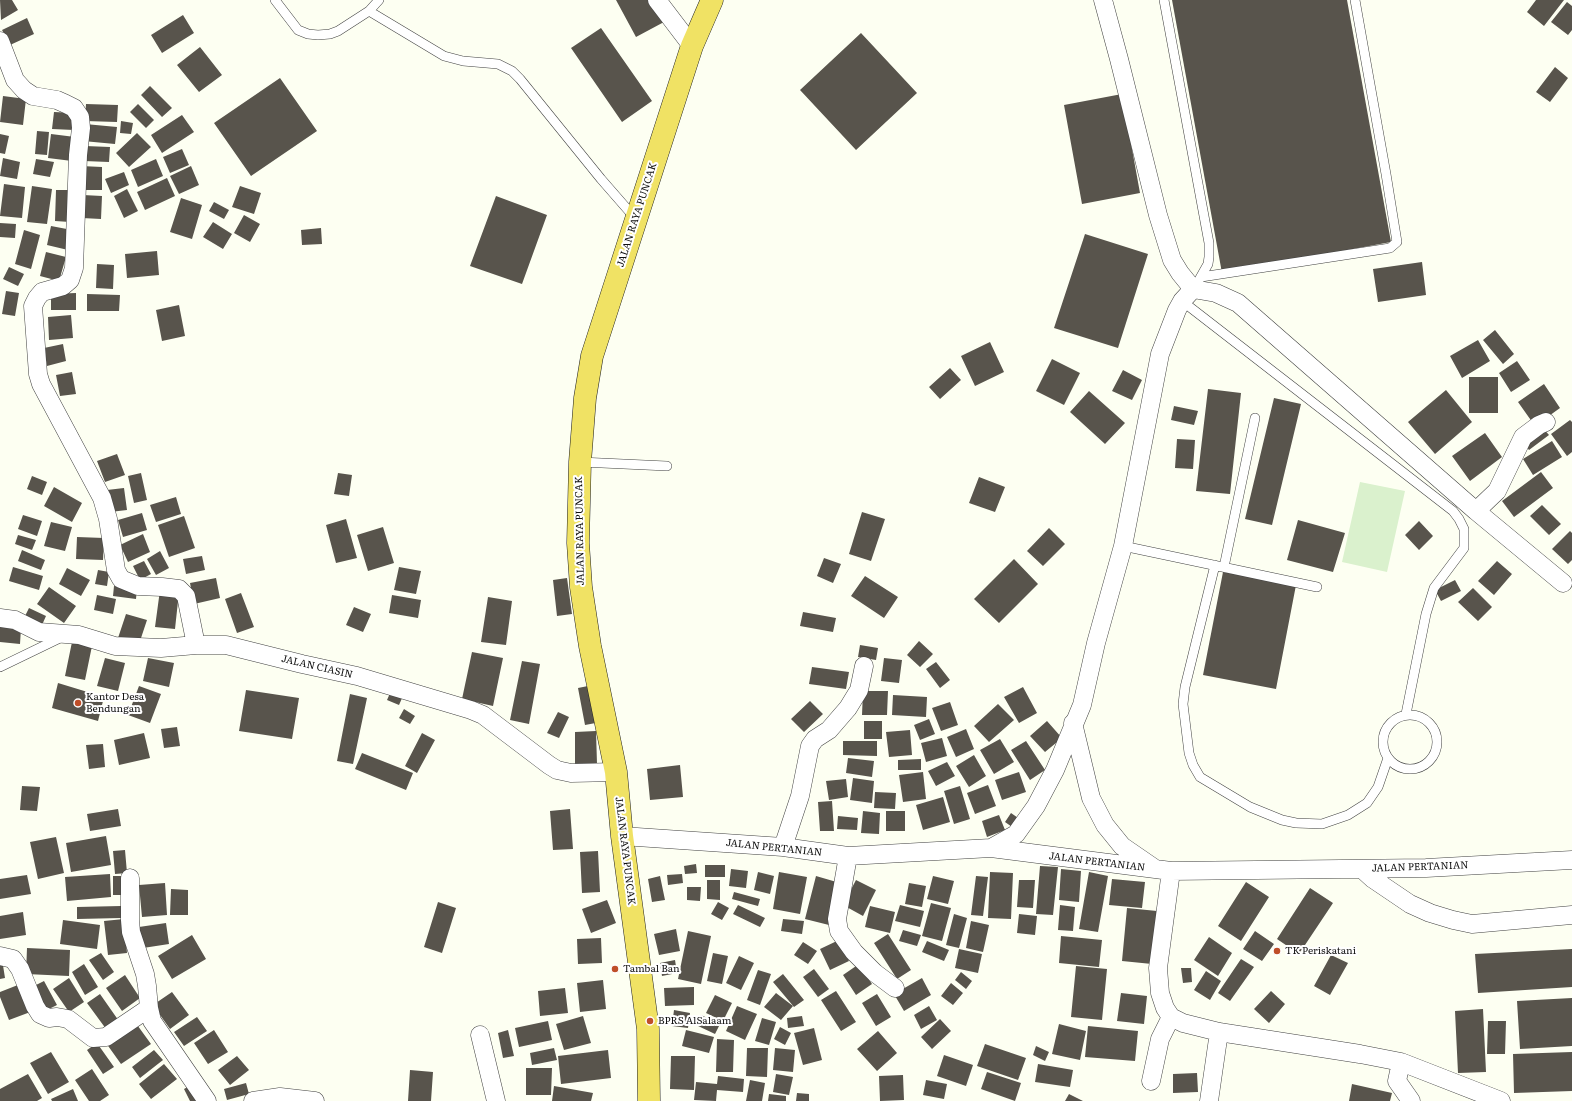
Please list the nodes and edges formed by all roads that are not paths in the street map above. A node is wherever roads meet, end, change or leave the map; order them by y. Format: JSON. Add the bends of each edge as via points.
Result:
{"nodes":[{"id":1,"x":275,"y":0,"type":"edge"},
{"id":2,"x":379,"y":0,"type":"edge"},
{"id":3,"x":657,"y":0,"type":"edge"},
{"id":4,"x":712,"y":0,"type":"edge"},
{"id":5,"x":1103,"y":0,"type":"edge"},
{"id":6,"x":1164,"y":0,"type":"edge"},
{"id":7,"x":1355,"y":0,"type":"edge"},
{"id":8,"x":369,"y":11,"type":"junction"},
{"id":9,"x":0,"y":41,"type":"edge"},
{"id":10,"x":692,"y":46,"type":"junction"},
{"id":11,"x":636,"y":218,"type":"junction"},
{"id":12,"x":1192,"y":289,"type":"junction"},
{"id":13,"x":1255,"y":418,"type":"dead end"},
{"id":14,"x":1546,"y":422,"type":"dead end"},
{"id":15,"x":580,"y":462,"type":"junction"},
{"id":16,"x":667,"y":466,"type":"dead end"},
{"id":17,"x":1476,"y":511,"type":"junction"},
{"id":18,"x":1123,"y":546,"type":"junction"},
{"id":19,"x":1220,"y":566,"type":"junction"},
{"id":20,"x":1563,"y":584,"type":"dead end"},
{"id":21,"x":1317,"y":587,"type":"dead end"},
{"id":22,"x":0,"y":618,"type":"edge"},
{"id":23,"x":66,"y":635,"type":"junction"},
{"id":24,"x":196,"y":645,"type":"junction"},
{"id":25,"x":864,"y":666,"type":"dead end"},
{"id":26,"x":0,"y":667,"type":"edge"},
{"id":27,"x":1406,"y":714,"type":"junction"},
{"id":28,"x":1073,"y":723,"type":"junction"},
{"id":29,"x":1388,"y":758,"type":"junction"},
{"id":30,"x":616,"y":772,"type":"junction"},
{"id":31,"x":622,"y":836,"type":"junction"},
{"id":32,"x":783,"y":847,"type":"junction"},
{"id":33,"x":991,"y":848,"type":"junction"},
{"id":34,"x":848,"y":856,"type":"junction"},
{"id":35,"x":1572,"y":860,"type":"edge"},
{"id":36,"x":1362,"y":869,"type":"junction"},
{"id":37,"x":1164,"y":870,"type":"junction"},
{"id":38,"x":130,"y":878,"type":"dead end"},
{"id":39,"x":1572,"y":915,"type":"edge"},
{"id":40,"x":0,"y":956,"type":"edge"},
{"id":41,"x":895,"y":988,"type":"dead end"},
{"id":42,"x":149,"y":1008,"type":"junction"},
{"id":43,"x":1171,"y":1017,"type":"junction"},
{"id":44,"x":1219,"y":1032,"type":"junction"},
{"id":45,"x":480,"y":1035,"type":"dead end"},
{"id":46,"x":1400,"y":1062,"type":"junction"},
{"id":47,"x":1151,"y":1081,"type":"dead end"},
{"id":48,"x":208,"y":1101,"type":"edge"},
{"id":49,"x":253,"y":1101,"type":"edge"},
{"id":50,"x":316,"y":1101,"type":"edge"},
{"id":51,"x":496,"y":1101,"type":"edge"},
{"id":52,"x":649,"y":1101,"type":"edge"},
{"id":53,"x":1209,"y":1101,"type":"edge"},
{"id":54,"x":1411,"y":1101,"type":"edge"},
{"id":55,"x":1501,"y":1101,"type":"edge"}],
"edges":[{"from":1,"to":8,"type":"lane","via":[[298,30],[308,34],[334,32]]},
{"from":2,"to":8,"type":"lane"},
{"from":3,"to":10,"type":"street"},
{"from":4,"to":10,"type":"highway","name":"JALAN RAYA PUNCAK"},
{"from":5,"to":12,"type":"street","via":[[1158,215],[1172,260]]},
{"from":6,"to":12,"type":"lane","via":[[1209,243],[1208,264]]},
{"from":7,"to":12,"type":"lane","via":[[1397,242],[1390,248]]},
{"from":8,"to":11,"type":"lane","via":[[444,56],[463,61],[498,64],[512,71],[601,180]]},
{"from":9,"to":24,"type":"street","via":[[15,80],[24,90],[33,96],[66,104],[74,108],[80,117],[74,268],[70,280],[62,286],[42,292],[34,306],[38,374],[41,384],[102,498],[116,570],[121,579],[138,586],[179,590],[186,596]]},
{"from":10,"to":11,"type":"highway","name":"JALAN RAYA PUNCAK"},
{"from":11,"to":15,"type":"highway","name":"JALAN RAYA PUNCAK","via":[[592,356],[584,398]]},
{"from":12,"to":17,"type":"street","via":[[1216,293],[1238,303]]},
{"from":12,"to":18,"type":"street","via":[[1177,310],[1160,354]]},
{"from":12,"to":27,"type":"lane","via":[[1453,511],[1459,519],[1464,529],[1464,548],[1434,588],[1426,614]]},
{"from":13,"to":19,"type":"lane"},
{"from":14,"to":17,"type":"street","via":[[1523,437],[1497,491]]},
{"from":15,"to":16,"type":"lane"},
{"from":15,"to":30,"type":"highway","name":"JALAN RAYA PUNCAK","via":[[578,542],[581,587],[590,646]]},
{"from":17,"to":20,"type":"street"},
{"from":18,"to":19,"type":"lane"},
{"from":18,"to":28,"type":"street","via":[[1082,705]]},
{"from":19,"to":21,"type":"lane"},
{"from":19,"to":29,"type":"lane","via":[[1185,687],[1183,704],[1189,753],[1200,777],[1250,807],[1282,820],[1322,824],[1348,815],[1367,803],[1378,787]]},
{"from":22,"to":23,"type":"street","name":"JALAN CIASIN","via":[[15,620],[39,632]]},
{"from":23,"to":24,"type":"street","name":"JALAN CIASIN","via":[[79,635],[128,648]]},
{"from":23,"to":26,"type":"lane"},
{"from":24,"to":30,"type":"street","name":"JALAN CIASIN","via":[[236,647],[356,676],[459,705],[483,716],[558,770],[571,773]]},
{"from":25,"to":32,"type":"street","via":[[859,690],[848,708],[829,730],[814,739],[810,746],[800,796]]},
{"from":27,"to":29,"type":"lane","via":[[1393,720],[1384,731],[1383,745]]},
{"from":27,"to":29,"type":"lane","via":[[1422,717],[1434,728],[1438,744],[1436,752],[1425,764],[1414,769],[1401,768]]},
{"from":28,"to":33,"type":"street","via":[[1047,787],[1028,819],[1016,834]]},
{"from":28,"to":37,"type":"street","via":[[1091,798],[1105,825],[1122,846]]},
{"from":30,"to":31,"type":"highway","name":"JALAN RAYA PUNCAK"},
{"from":31,"to":32,"type":"street","name":"JALAN PERTANIAN"},
{"from":31,"to":52,"type":"highway","name":"JALAN RAYA PUNCAK","via":[[648,1029]]},
{"from":32,"to":34,"type":"street","name":"JALAN PERTANIAN"},
{"from":33,"to":34,"type":"street","name":"JALAN PERTANIAN"},
{"from":33,"to":37,"type":"street","name":"JALAN PERTANIAN"},
{"from":34,"to":41,"type":"street","via":[[837,919],[839,931],[854,952]]},
{"from":35,"to":36,"type":"street","name":"JALAN PERTANIAN"},
{"from":36,"to":37,"type":"street","name":"JALAN PERTANIAN"},
{"from":36,"to":39,"type":"street","via":[[1410,904],[1453,920],[1472,924]]},
{"from":37,"to":43,"type":"street","via":[[1158,968],[1160,993]]},
{"from":38,"to":42,"type":"street","via":[[131,932],[147,986]]},
{"from":40,"to":42,"type":"street","via":[[13,959],[20,969],[37,1011],[49,1018],[68,1019],[93,1038],[106,1037]]},
{"from":42,"to":48,"type":"street","via":[[152,1020]]},
{"from":43,"to":44,"type":"street","via":[[1183,1023]]},
{"from":43,"to":47,"type":"street","via":[[1160,1039]]},
{"from":44,"to":46,"type":"street"},
{"from":44,"to":53,"type":"street"},
{"from":45,"to":51,"type":"street"},
{"from":46,"to":54,"type":"street","via":[[1397,1081]]},
{"from":46,"to":55,"type":"street"},
{"from":49,"to":50,"type":"street","via":[[280,1097]]}]}
